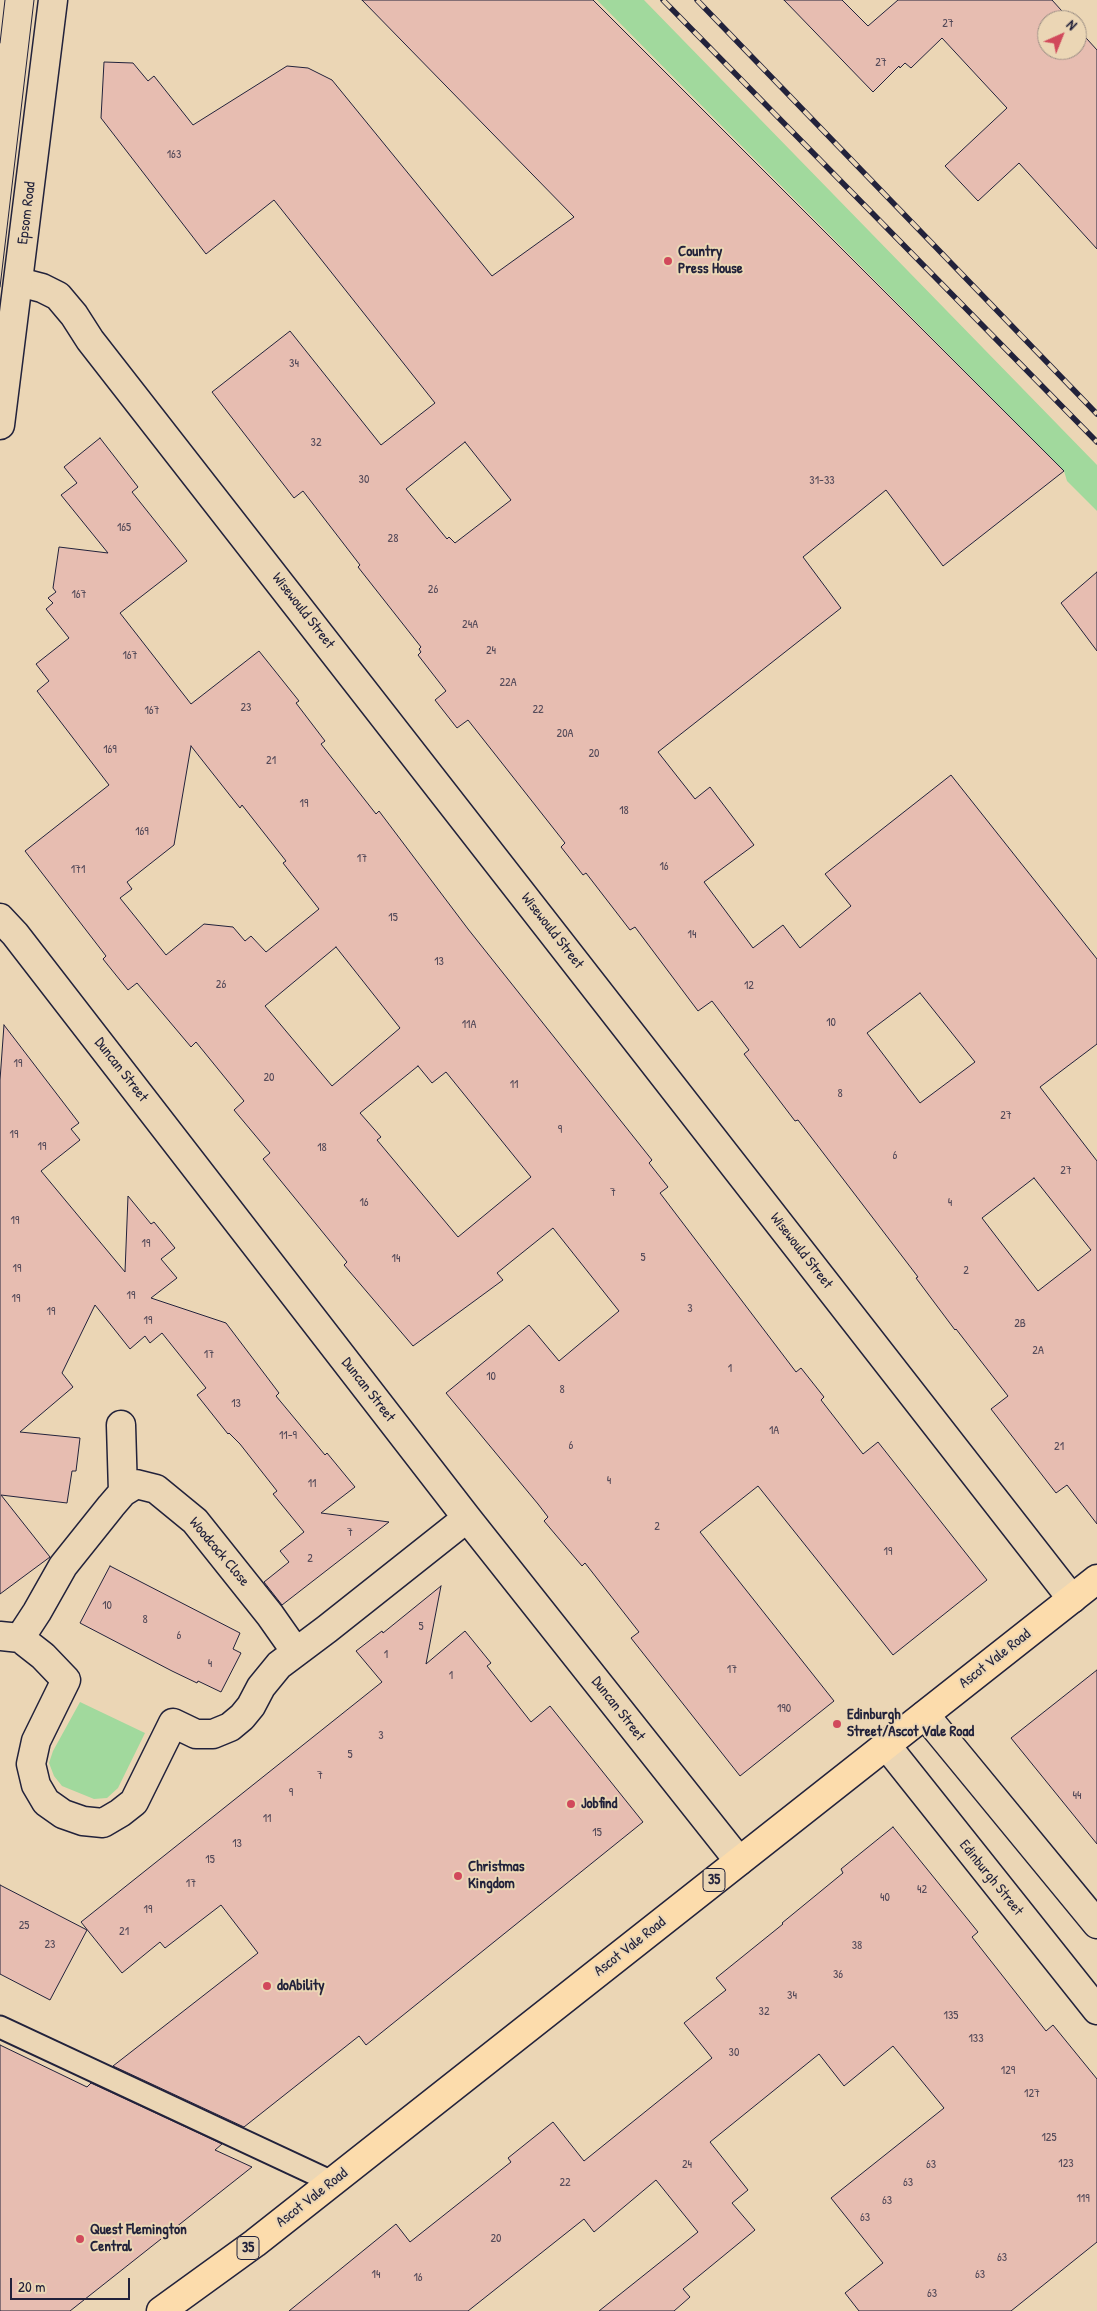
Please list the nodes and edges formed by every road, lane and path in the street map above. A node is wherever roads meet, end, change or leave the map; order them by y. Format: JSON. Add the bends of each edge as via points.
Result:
{"nodes":[{"id":1,"x":53,"y":0,"type":"edge"},
{"id":2,"x":19,"y":282,"type":"junction"},
{"id":3,"x":0,"y":425,"type":"edge"},
{"id":4,"x":0,"y":918,"type":"edge"},
{"id":5,"x":121,"y":1425,"type":"dead end"},
{"id":6,"x":123,"y":1492,"type":"junction"},
{"id":7,"x":467,"y":1518,"type":"junction"},
{"id":8,"x":1097,"y":1579,"type":"edge"},
{"id":9,"x":1072,"y":1599,"type":"junction"},
{"id":10,"x":10,"y":1637,"type":"edge"},
{"id":11,"x":296,"y":1652,"type":"junction"},
{"id":12,"x":925,"y":1715,"type":"junction"},
{"id":13,"x":886,"y":1745,"type":"junction"},
{"id":14,"x":739,"y":1861,"type":"junction"},
{"id":15,"x":1097,"y":1924,"type":"edge"},
{"id":16,"x":1097,"y":2010,"type":"edge"},
{"id":17,"x":0,"y":2027,"type":"edge"},
{"id":18,"x":332,"y":2182,"type":"junction"},
{"id":19,"x":161,"y":2311,"type":"edge"}],
"edges":[{"from":1,"to":2,"type":"street","name":"Epsom Road"},
{"from":2,"to":3,"type":"street","name":"Epsom Road"},
{"from":2,"to":9,"type":"street","name":"Wisewould Street","via":[[58,296],[74,315]]},
{"from":4,"to":7,"type":"street","name":"Duncan Street"},
{"from":5,"to":6,"type":"street"},
{"from":6,"to":10,"type":"street","via":[[63,1566],[37,1612]]},
{"from":6,"to":11,"type":"street","name":"Woodcock Close","via":[[136,1484],[156,1489],[195,1521]]},
{"from":7,"to":11,"type":"street"},
{"from":7,"to":14,"type":"street","name":"Duncan Street"},
{"from":8,"to":9,"type":"main road","name":"Ascot Vale Road","number":"35"},
{"from":9,"to":12,"type":"main road","name":"Ascot Vale Road","number":"35"},
{"from":10,"to":11,"type":"street","via":[[43,1656],[66,1680],[36,1741],[31,1764],[36,1785],[46,1802],[63,1814],[103,1823],[134,1802],[173,1723],[196,1734],[214,1734],[230,1728],[242,1718],[260,1687],[278,1665]]},
{"from":12,"to":13,"type":"main road","name":"Ascot Vale Road","number":"35"},
{"from":12,"to":15,"type":"street"},
{"from":13,"to":14,"type":"main road","name":"Ascot Vale Road","number":"35"},
{"from":13,"to":16,"type":"street","name":"Edinburgh Street"},
{"from":14,"to":18,"type":"main road","name":"Ascot Vale Road","number":"35"},
{"from":17,"to":18,"type":"lane"},
{"from":18,"to":19,"type":"main road","name":"Ascot Vale Road","number":"35"}]}
